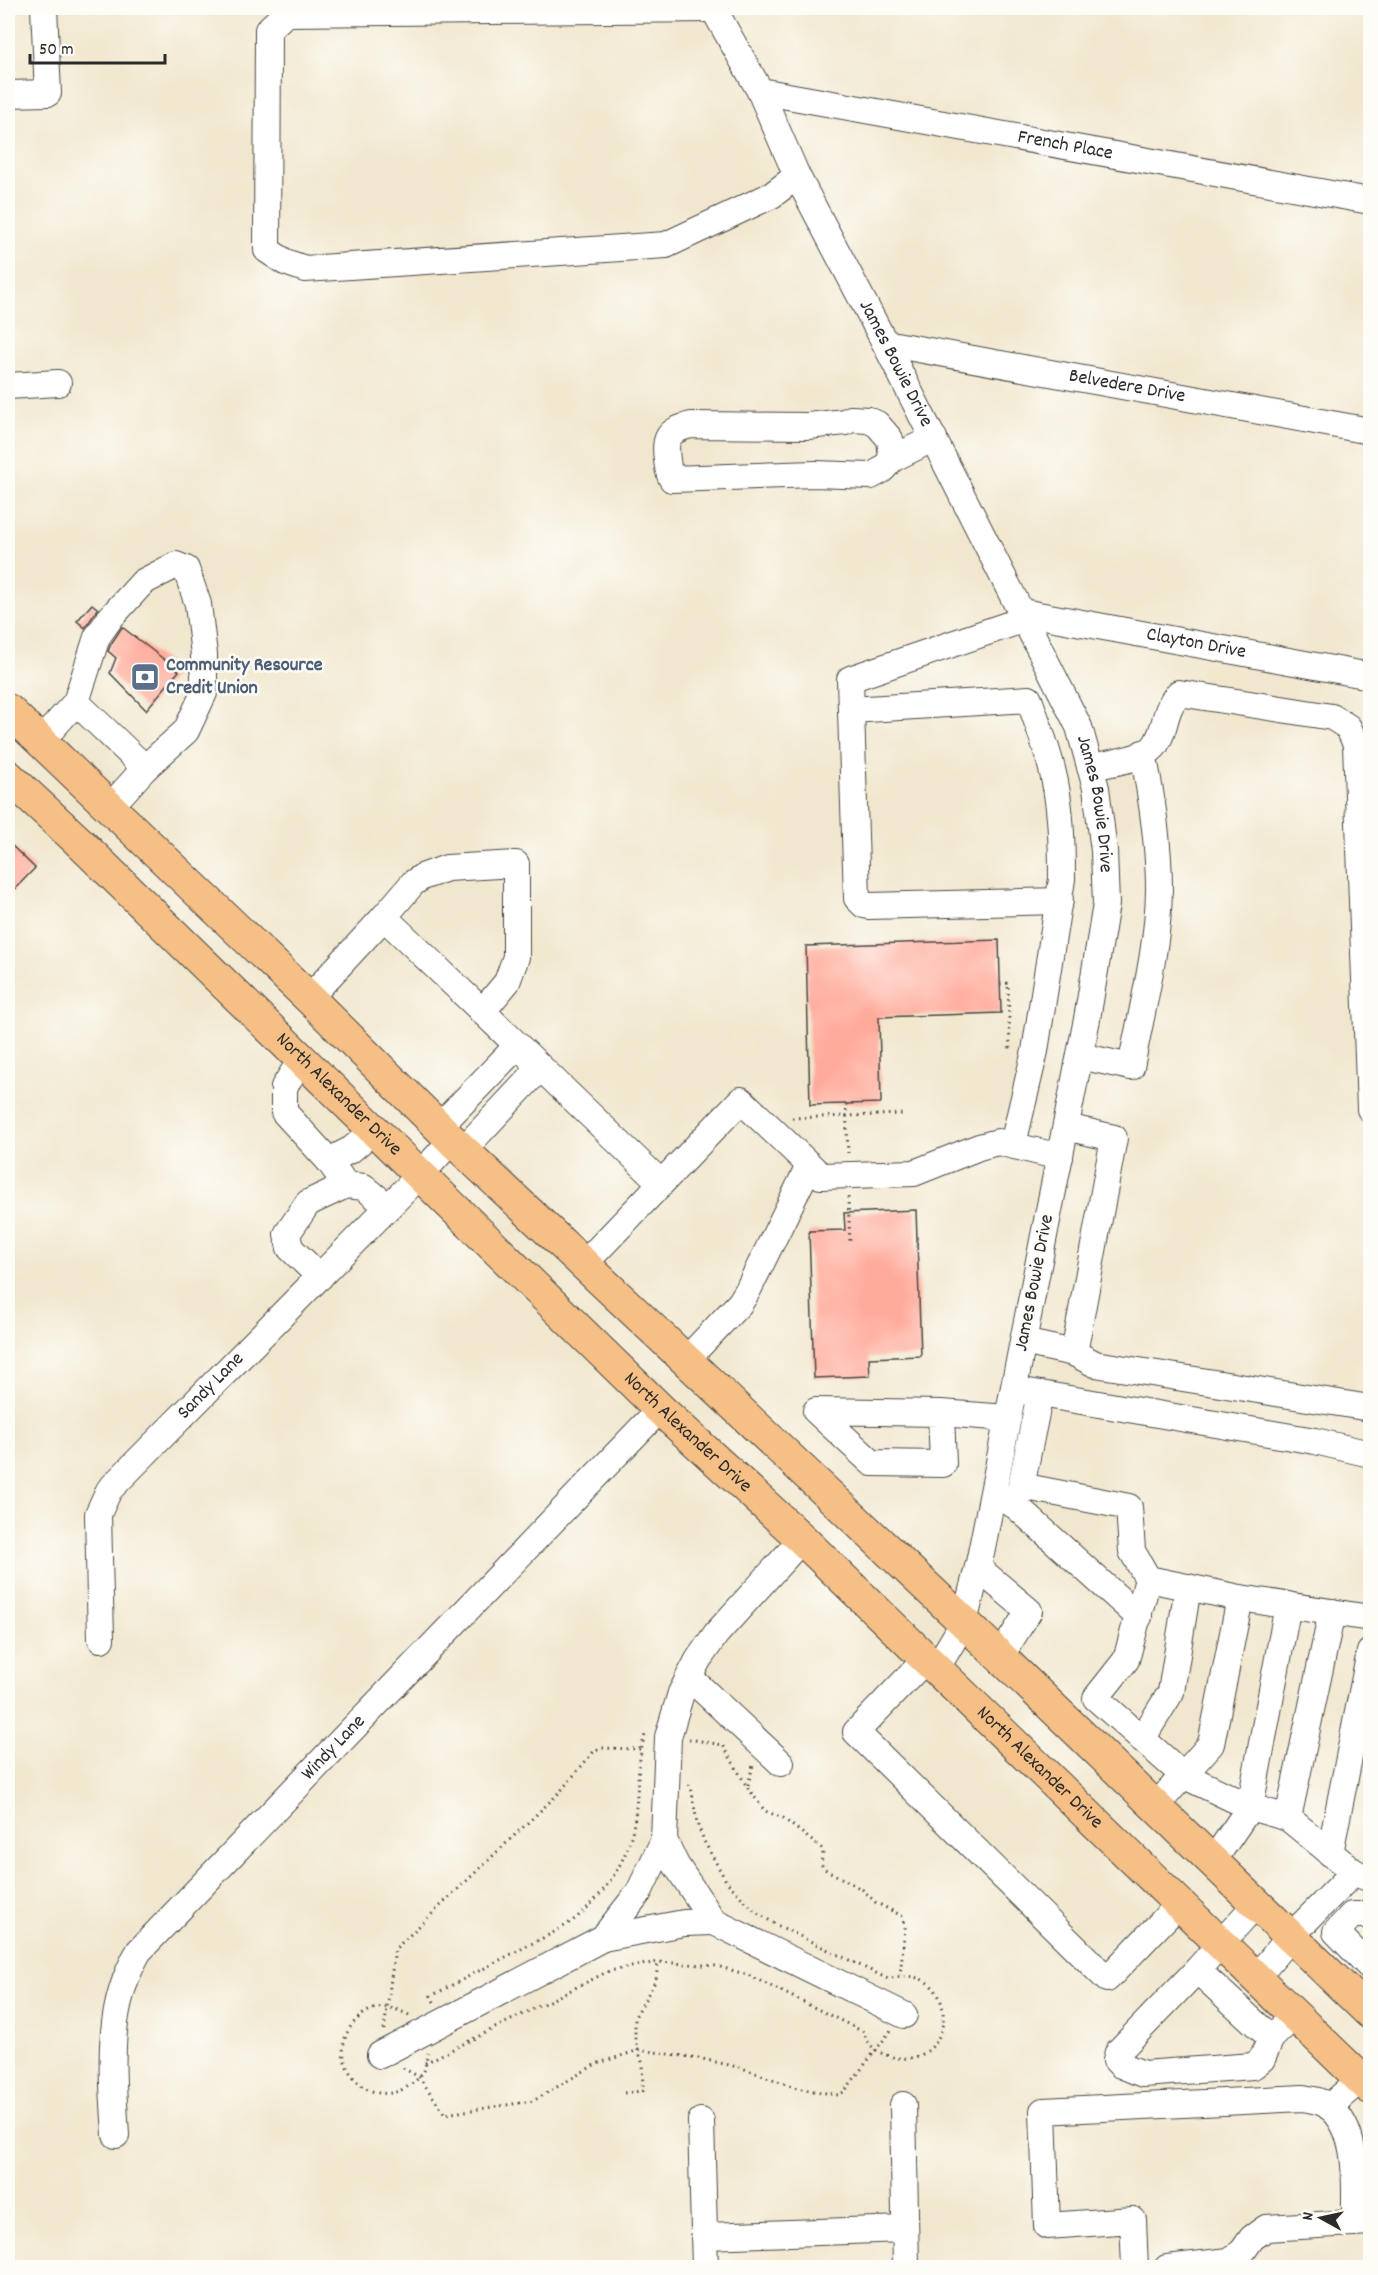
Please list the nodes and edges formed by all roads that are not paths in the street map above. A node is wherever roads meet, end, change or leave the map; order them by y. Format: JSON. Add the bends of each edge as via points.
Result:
{"nodes":[{"id":1,"x":44,"y":8,"type":"edge"},
{"id":2,"x":713,"y":8,"type":"edge"},
{"id":3,"x":760,"y":92,"type":"junction"},
{"id":4,"x":8,"y":94,"type":"edge"},
{"id":5,"x":798,"y":177,"type":"junction"},
{"id":6,"x":1371,"y":201,"type":"edge"},
{"id":7,"x":885,"y":343,"type":"junction"},
{"id":8,"x":58,"y":383,"type":"dead end"},
{"id":9,"x":8,"y":386,"type":"edge"},
{"id":10,"x":1371,"y":432,"type":"edge"},
{"id":11,"x":934,"y":438,"type":"junction"},
{"id":12,"x":892,"y":459,"type":"junction"},
{"id":13,"x":1024,"y":615,"type":"junction"},
{"id":14,"x":1371,"y":676,"type":"edge"},
{"id":15,"x":76,"y":702,"type":"junction"},
{"id":16,"x":8,"y":710,"type":"edge"},
{"id":17,"x":851,"y":710,"type":"junction"},
{"id":18,"x":41,"y":741,"type":"junction"},
{"id":19,"x":1143,"y":753,"type":"junction"},
{"id":20,"x":1090,"y":767,"type":"junction"},
{"id":21,"x":145,"y":768,"type":"junction"},
{"id":22,"x":8,"y":776,"type":"edge"},
{"id":23,"x":110,"y":807,"type":"junction"},
{"id":24,"x":77,"y":840,"type":"junction"},
{"id":25,"x":1103,"y":847,"type":"junction"},
{"id":26,"x":1062,"y":852,"type":"junction"},
{"id":27,"x":1060,"y":900,"type":"junction"},
{"id":28,"x":384,"y":917,"type":"junction"},
{"id":29,"x":309,"y":998,"type":"junction"},
{"id":30,"x":482,"y":1012,"type":"junction"},
{"id":31,"x":517,"y":1046,"type":"junction"},
{"id":32,"x":1080,"y":1056,"type":"junction"},
{"id":33,"x":301,"y":1060,"type":"junction"},
{"id":34,"x":540,"y":1068,"type":"junction"},
{"id":35,"x":482,"y":1082,"type":"junction"},
{"id":36,"x":504,"y":1105,"type":"junction"},
{"id":37,"x":1371,"y":1109,"type":"edge"},
{"id":38,"x":1066,"y":1127,"type":"junction"},
{"id":39,"x":374,"y":1130,"type":"junction"},
{"id":40,"x":452,"y":1139,"type":"junction"},
{"id":41,"x":1013,"y":1144,"type":"junction"},
{"id":42,"x":1060,"y":1157,"type":"junction"},
{"id":43,"x":329,"y":1161,"type":"junction"},
{"id":44,"x":808,"y":1166,"type":"junction"},
{"id":45,"x":420,"y":1175,"type":"junction"},
{"id":46,"x":661,"y":1183,"type":"junction"},
{"id":47,"x":346,"y":1185,"type":"junction"},
{"id":48,"x":388,"y":1207,"type":"junction"},
{"id":49,"x":584,"y":1264,"type":"junction"},
{"id":50,"x":320,"y":1277,"type":"junction"},
{"id":51,"x":551,"y":1303,"type":"junction"},
{"id":52,"x":1023,"y":1342,"type":"junction"},
{"id":53,"x":1074,"y":1353,"type":"junction"},
{"id":54,"x":686,"y":1360,"type":"junction"},
{"id":55,"x":1014,"y":1389,"type":"junction"},
{"id":56,"x":1040,"y":1394,"type":"junction"},
{"id":57,"x":1371,"y":1408,"type":"edge"},
{"id":58,"x":660,"y":1409,"type":"junction"},
{"id":59,"x":941,"y":1413,"type":"junction"},
{"id":60,"x":1008,"y":1418,"type":"junction"},
{"id":61,"x":1371,"y":1454,"type":"edge"},
{"id":62,"x":994,"y":1492,"type":"junction"},
{"id":63,"x":1019,"y":1497,"type":"junction"},
{"id":64,"x":802,"y":1539,"type":"junction"},
{"id":65,"x":978,"y":1568,"type":"junction"},
{"id":66,"x":1148,"y":1579,"type":"junction"},
{"id":67,"x":1188,"y":1587,"type":"junction"},
{"id":68,"x":1240,"y":1598,"type":"junction"},
{"id":69,"x":1288,"y":1605,"type":"junction"},
{"id":70,"x":1332,"y":1612,"type":"junction"},
{"id":71,"x":1139,"y":1617,"type":"junction"},
{"id":72,"x":1371,"y":1618,"type":"edge"},
{"id":73,"x":964,"y":1622,"type":"junction"},
{"id":74,"x":101,"y":1639,"type":"dead end"},
{"id":75,"x":1371,"y":1652,"type":"edge"},
{"id":76,"x":1000,"y":1657,"type":"junction"},
{"id":77,"x":931,"y":1664,"type":"junction"},
{"id":78,"x":689,"y":1677,"type":"junction"},
{"id":79,"x":1096,"y":1698,"type":"junction"},
{"id":80,"x":1071,"y":1725,"type":"junction"},
{"id":81,"x":1142,"y":1739,"type":"junction"},
{"id":82,"x":781,"y":1763,"type":"dead end"},
{"id":83,"x":1184,"y":1775,"type":"junction"},
{"id":84,"x":1156,"y":1806,"type":"junction"},
{"id":85,"x":1250,"y":1807,"type":"junction"},
{"id":86,"x":1288,"y":1818,"type":"junction"},
{"id":87,"x":664,"y":1840,"type":"junction"},
{"id":88,"x":1330,"y":1853,"type":"junction"},
{"id":89,"x":1213,"y":1861,"type":"junction"},
{"id":90,"x":1362,"y":1876,"type":"edge"},
{"id":91,"x":1179,"y":1904,"type":"junction"},
{"id":92,"x":1256,"y":1904,"type":"junction"},
{"id":93,"x":1371,"y":1915,"type":"edge"},
{"id":94,"x":714,"y":1922,"type":"junction"},
{"id":95,"x":1291,"y":1936,"type":"junction"},
{"id":96,"x":603,"y":1938,"type":"junction"},
{"id":97,"x":1221,"y":1944,"type":"junction"},
{"id":98,"x":1369,"y":1964,"type":"edge"},
{"id":99,"x":1197,"y":1970,"type":"junction"},
{"id":100,"x":1256,"y":1977,"type":"junction"},
{"id":101,"x":1346,"y":1989,"type":"junction"},
{"id":102,"x":1371,"y":2013,"type":"edge"},
{"id":103,"x":904,"y":2015,"type":"road end"},
{"id":104,"x":1295,"y":2015,"type":"junction"},
{"id":105,"x":1271,"y":2038,"type":"junction"},
{"id":106,"x":380,"y":2055,"type":"road end"},
{"id":107,"x":1366,"y":2083,"type":"edge"},
{"id":108,"x":903,"y":2105,"type":"dead end"},
{"id":109,"x":1329,"y":2107,"type":"junction"},
{"id":110,"x":701,"y":2121,"type":"dead end"},
{"id":111,"x":116,"y":2135,"type":"dead end"},
{"id":112,"x":1363,"y":2222,"type":"edge"},
{"id":113,"x":906,"y":2229,"type":"junction"},
{"id":114,"x":704,"y":2236,"type":"junction"},
{"id":115,"x":705,"y":2268,"type":"edge"},
{"id":116,"x":906,"y":2268,"type":"edge"},
{"id":117,"x":1135,"y":2268,"type":"edge"},
{"id":118,"x":1167,"y":2268,"type":"edge"}],
"edges":[{"from":1,"to":4,"type":"street","via":[[48,93]]},
{"from":2,"to":3,"type":"street","name":"James Bowie Drive"},
{"from":2,"to":5,"type":"street","via":[[286,13],[267,30],[267,250],[305,269],[666,245],[772,195]]},
{"from":3,"to":5,"type":"street","name":"James Bowie Drive"},
{"from":3,"to":6,"type":"street","name":"French Place"},
{"from":5,"to":7,"type":"street","name":"James Bowie Drive"},
{"from":7,"to":10,"type":"street","name":"Belvedere Drive"},
{"from":7,"to":11,"type":"street","name":"James Bowie Drive"},
{"from":8,"to":9,"type":"street"},
{"from":11,"to":12,"type":"street"},
{"from":11,"to":13,"type":"street","name":"James Bowie Drive"},
{"from":12,"to":12,"type":"street","via":[[871,476],[672,479],[666,446],[673,431],[692,425],[808,426],[860,419],[877,424],[890,439]]},
{"from":13,"to":14,"type":"street","name":"Clayton Drive"},
{"from":13,"to":17,"type":"street","via":[[850,679]]},
{"from":13,"to":20,"type":"street","name":"James Bowie Drive","via":[[1079,727]]},
{"from":15,"to":18,"type":"street"},
{"from":15,"to":21,"type":"street"},
{"from":15,"to":21,"type":"street","via":[[97,637],[111,617],[143,582],[176,564],[186,569],[198,604],[204,693],[186,730]]},
{"from":16,"to":18,"type":"main road"},
{"from":17,"to":26,"type":"street","via":[[1029,699],[1052,769]]},
{"from":17,"to":27,"type":"street","via":[[856,898],[860,902],[869,906]]},
{"from":18,"to":23,"type":"main road"},
{"from":19,"to":20,"type":"street"},
{"from":19,"to":32,"type":"street","via":[[1156,823],[1159,891],[1156,930],[1131,1067]]},
{"from":19,"to":37,"type":"street","via":[[1156,745],[1170,702],[1179,693],[1332,717],[1348,727],[1356,744]]},
{"from":20,"to":25,"type":"street","name":"James Bowie Drive"},
{"from":21,"to":23,"type":"street"},
{"from":22,"to":24,"type":"main road","name":"North Alexander Drive"},
{"from":23,"to":24,"type":"main road"},
{"from":23,"to":29,"type":"main road"},
{"from":24,"to":33,"type":"main road","name":"North Alexander Drive"},
{"from":25,"to":26,"type":"street"},
{"from":25,"to":32,"type":"street","name":"James Bowie Drive","via":[[1106,904]]},
{"from":26,"to":27,"type":"street"},
{"from":27,"to":41,"type":"street","via":[[1035,1051]]},
{"from":28,"to":29,"type":"street"},
{"from":28,"to":30,"type":"street"},
{"from":28,"to":30,"type":"street","via":[[413,883],[433,872],[460,866],[516,864],[516,957],[507,982]]},
{"from":29,"to":40,"type":"main road"},
{"from":30,"to":31,"type":"street"},
{"from":31,"to":34,"type":"street"},
{"from":31,"to":35,"type":"street"},
{"from":32,"to":38,"type":"street","name":"James Bowie Drive"},
{"from":33,"to":39,"type":"main road","name":"North Alexander Drive"},
{"from":33,"to":43,"type":"street","via":[[284,1087],[284,1112]]},
{"from":34,"to":36,"type":"street"},
{"from":34,"to":46,"type":"street"},
{"from":35,"to":36,"type":"street"},
{"from":35,"to":40,"type":"street"},
{"from":36,"to":40,"type":"street"},
{"from":38,"to":42,"type":"street","name":"James Bowie Drive"},
{"from":38,"to":53,"type":"street","via":[[1114,1138]]},
{"from":39,"to":43,"type":"street","via":[[352,1149]]},
{"from":39,"to":45,"type":"main road","name":"North Alexander Drive"},
{"from":40,"to":45,"type":"street","name":"Sandy Lane"},
{"from":40,"to":49,"type":"main road"},
{"from":41,"to":42,"type":"street"},
{"from":41,"to":44,"type":"street","via":[[989,1143],[914,1173],[826,1176]]},
{"from":42,"to":52,"type":"street","name":"James Bowie Drive"},
{"from":43,"to":47,"type":"street"},
{"from":44,"to":46,"type":"street","via":[[741,1100]]},
{"from":44,"to":54,"type":"street","via":[[740,1303]]},
{"from":45,"to":48,"type":"street","name":"Sandy Lane"},
{"from":45,"to":51,"type":"main road","name":"North Alexander Drive"},
{"from":46,"to":49,"type":"street"},
{"from":47,"to":48,"type":"street","via":[[364,1187]]},
{"from":47,"to":50,"type":"street","via":[[308,1203],[287,1234],[290,1248]]},
{"from":48,"to":50,"type":"street","name":"Sandy Lane"},
{"from":49,"to":51,"type":"main road"},
{"from":49,"to":54,"type":"main road"},
{"from":50,"to":74,"type":"street","name":"Sandy Lane","via":[[109,1490],[98,1514]]},
{"from":51,"to":58,"type":"main road","name":"North Alexander Drive"},
{"from":52,"to":53,"type":"street"},
{"from":52,"to":55,"type":"street","name":"James Bowie Drive"},
{"from":53,"to":57,"type":"street","via":[[1095,1364]]},
{"from":54,"to":73,"type":"main road"},
{"from":55,"to":56,"type":"street"},
{"from":55,"to":60,"type":"street","name":"James Bowie Drive"},
{"from":56,"to":61,"type":"street"},
{"from":56,"to":63,"type":"street"},
{"from":58,"to":64,"type":"main road","name":"North Alexander Drive"},
{"from":58,"to":111,"type":"street","name":"Windy Lane","via":[[140,1951],[116,2005],[111,2062]]},
{"from":59,"to":59,"type":"street","via":[[943,1464],[884,1464],[872,1463],[816,1411]]},
{"from":59,"to":60,"type":"street"},
{"from":60,"to":62,"type":"street","name":"James Bowie Drive"},
{"from":62,"to":63,"type":"street"},
{"from":62,"to":65,"type":"street","name":"James Bowie Drive"},
{"from":63,"to":66,"type":"street","via":[[1129,1507],[1132,1551]]},
{"from":63,"to":71,"type":"street"},
{"from":64,"to":77,"type":"main road","name":"North Alexander Drive"},
{"from":64,"to":78,"type":"street","via":[[716,1634]]},
{"from":65,"to":73,"type":"street","name":"James Bowie Drive"},
{"from":65,"to":76,"type":"street","via":[[1029,1611]]},
{"from":66,"to":67,"type":"street"},
{"from":66,"to":71,"type":"street"},
{"from":67,"to":68,"type":"street"},
{"from":67,"to":81,"type":"street","via":[[1171,1692]]},
{"from":68,"to":69,"type":"street"},
{"from":68,"to":83,"type":"street","via":[[1211,1744]]},
{"from":69,"to":70,"type":"street"},
{"from":69,"to":85,"type":"street"},
{"from":70,"to":72,"type":"street"},
{"from":70,"to":86,"type":"street"},
{"from":71,"to":79,"type":"street","via":[[1126,1660]]},
{"from":73,"to":76,"type":"main road"},
{"from":73,"to":77,"type":"street","name":"James Bowie Drive"},
{"from":75,"to":88,"type":"street"},
{"from":76,"to":80,"type":"main road"},
{"from":77,"to":91,"type":"main road","name":"North Alexander Drive"},
{"from":77,"to":91,"type":"street","name":"James Bowie Drive","via":[[856,1732],[1098,1971],[1107,1979]]},
{"from":78,"to":82,"type":"street"},
{"from":78,"to":87,"type":"street","via":[[668,1737]]},
{"from":79,"to":80,"type":"street"},
{"from":79,"to":81,"type":"street"},
{"from":80,"to":84,"type":"main road"},
{"from":81,"to":83,"type":"street"},
{"from":83,"to":84,"type":"street"},
{"from":83,"to":85,"type":"street"},
{"from":84,"to":89,"type":"main road"},
{"from":85,"to":86,"type":"street"},
{"from":85,"to":89,"type":"street"},
{"from":86,"to":88,"type":"street"},
{"from":87,"to":94,"type":"street"},
{"from":87,"to":96,"type":"street","via":[[639,1892]]},
{"from":88,"to":90,"type":"street"},
{"from":89,"to":92,"type":"main road"},
{"from":90,"to":95,"type":"street"},
{"from":91,"to":97,"type":"main road","name":"North Alexander Drive"},
{"from":92,"to":95,"type":"main road"},
{"from":92,"to":97,"type":"street"},
{"from":93,"to":98,"type":"street","via":[[1352,1915],[1336,1932]]},
{"from":94,"to":96,"type":"street","via":[[684,1923]]},
{"from":94,"to":103,"type":"street"},
{"from":95,"to":100,"type":"street"},
{"from":95,"to":101,"type":"main road"},
{"from":96,"to":106,"type":"street"},
{"from":97,"to":99,"type":"street"},
{"from":97,"to":100,"type":"main road","name":"North Alexander Drive"},
{"from":98,"to":101,"type":"street"},
{"from":99,"to":105,"type":"street"},
{"from":99,"to":105,"type":"street","via":[[1118,2052],[1116,2060],[1121,2065],[1143,2074],[1253,2066],[1262,2059]]},
{"from":100,"to":104,"type":"main road","name":"North Alexander Drive"},
{"from":101,"to":102,"type":"main road"},
{"from":104,"to":105,"type":"street"},
{"from":104,"to":107,"type":"main road","name":"North Alexander Drive"},
{"from":107,"to":109,"type":"street"},
{"from":108,"to":113,"type":"street"},
{"from":109,"to":112,"type":"street","via":[[1346,2131],[1352,2150]]},
{"from":109,"to":117,"type":"street","via":[[1304,2098],[1043,2111],[1047,2226],[1133,2220]]},
{"from":110,"to":114,"type":"street"},
{"from":112,"to":118,"type":"street","via":[[1266,2228],[1229,2262]]},
{"from":113,"to":114,"type":"street"},
{"from":113,"to":116,"type":"street"},
{"from":114,"to":115,"type":"street"}]}
